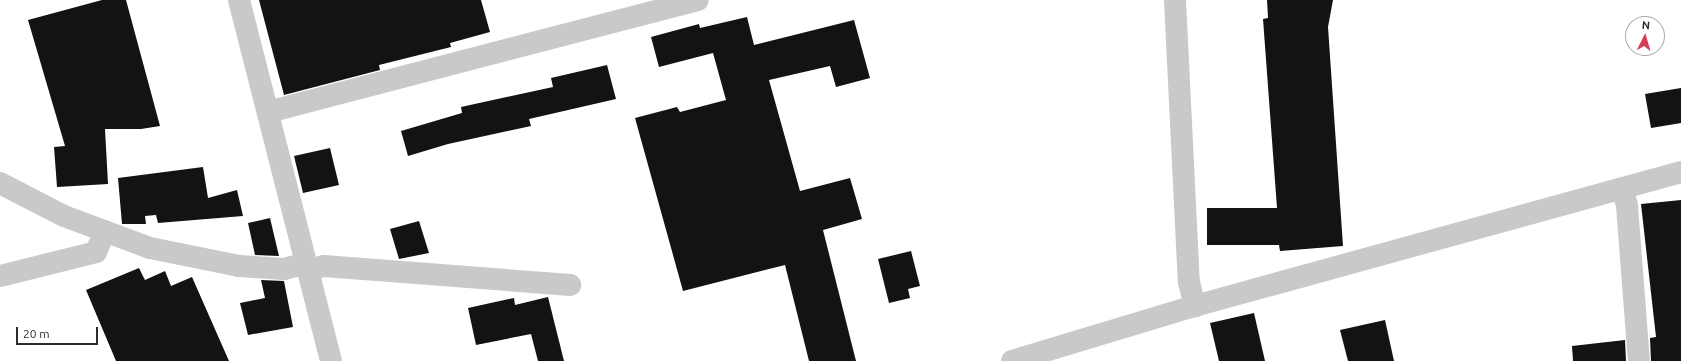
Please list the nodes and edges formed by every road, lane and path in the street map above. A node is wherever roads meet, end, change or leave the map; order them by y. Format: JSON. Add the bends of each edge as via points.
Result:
{"nodes":[{"id":1,"x":239,"y":0,"type":"edge"},
{"id":2,"x":698,"y":0,"type":"edge"},
{"id":3,"x":1175,"y":0,"type":"edge"},
{"id":4,"x":268,"y":112,"type":"junction"},
{"id":5,"x":1681,"y":172,"type":"edge"},
{"id":6,"x":0,"y":183,"type":"edge"},
{"id":7,"x":1622,"y":188,"type":"junction"},
{"id":8,"x":104,"y":233,"type":"junction"},
{"id":9,"x":307,"y":267,"type":"junction"},
{"id":10,"x":0,"y":276,"type":"edge"},
{"id":11,"x":570,"y":285,"type":"dead end"},
{"id":12,"x":1195,"y":306,"type":"junction"},
{"id":13,"x":331,"y":361,"type":"edge"},
{"id":14,"x":1012,"y":361,"type":"edge"},
{"id":15,"x":1639,"y":361,"type":"edge"}],
"edges":[{"from":1,"to":4,"type":"street"},
{"from":2,"to":4,"type":"street"},
{"from":3,"to":12,"type":"street","via":[[1189,282]]},
{"from":4,"to":9,"type":"street"},
{"from":5,"to":7,"type":"street"},
{"from":6,"to":8,"type":"street","via":[[64,216]]},
{"from":7,"to":12,"type":"street"},
{"from":7,"to":15,"type":"street","via":[[1627,206]]},
{"from":8,"to":9,"type":"street","via":[[157,250],[239,266],[284,269]]},
{"from":8,"to":10,"type":"street","via":[[96,252]]},
{"from":9,"to":11,"type":"street","via":[[324,266]]},
{"from":9,"to":13,"type":"street"},
{"from":12,"to":14,"type":"street"}]}
